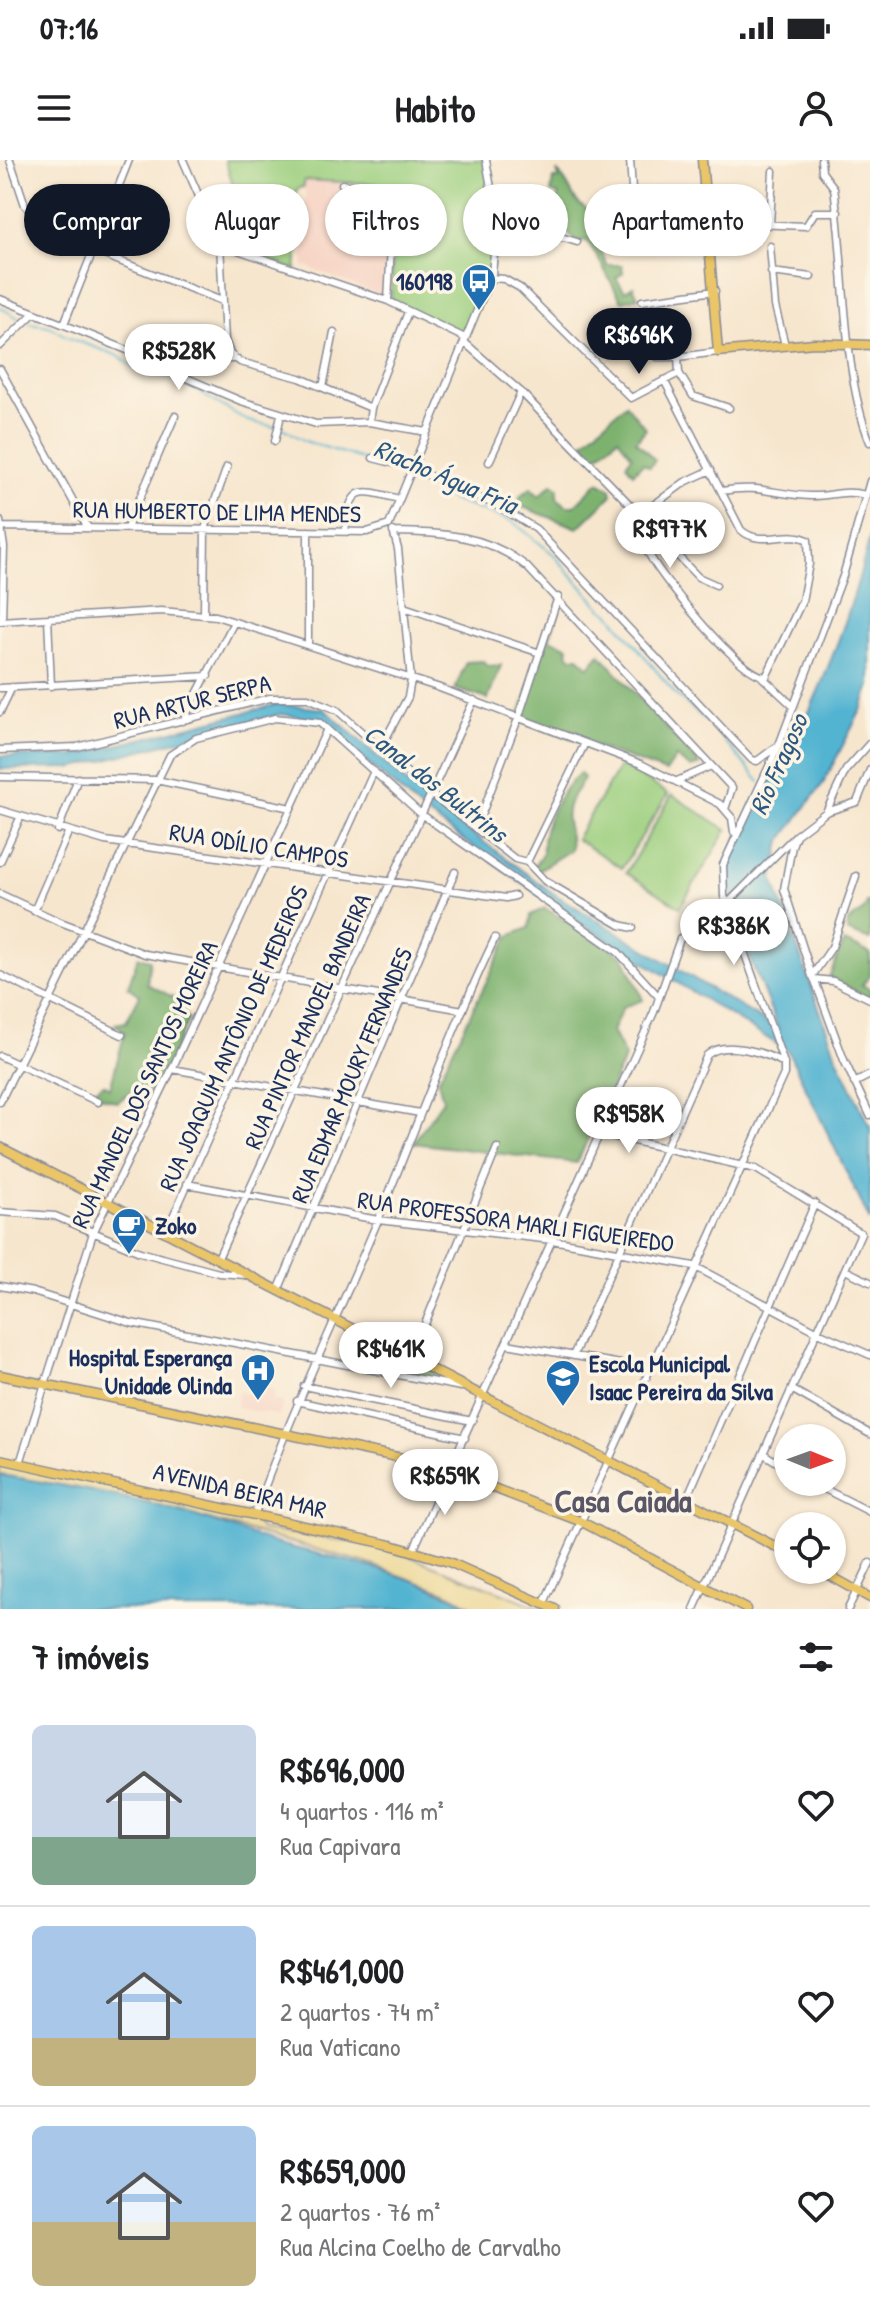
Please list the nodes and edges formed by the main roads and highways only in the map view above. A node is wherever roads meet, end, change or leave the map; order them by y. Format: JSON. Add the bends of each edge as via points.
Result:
{"nodes":[{"id":1,"x":702,"y":160,"type":"edge"},
{"id":2,"x":870,"y":345,"type":"edge"},
{"id":3,"x":0,"y":1147,"type":"edge"},
{"id":4,"x":0,"y":1375,"type":"edge"},
{"id":5,"x":0,"y":1459,"type":"edge"},
{"id":6,"x":774,"y":1545,"type":"edge"},
{"id":7,"x":846,"y":1584,"type":"edge"},
{"id":8,"x":870,"y":1598,"type":"edge"},
{"id":9,"x":555,"y":1609,"type":"edge"},
{"id":10,"x":746,"y":1609,"type":"edge"}],
"edges":[{"from":1,"to":2,"type":"main road","via":[[718,352]]},
{"from":3,"to":6,"type":"main road"},
{"from":4,"to":10,"type":"main road","via":[[413,1459],[582,1522]]},
{"from":5,"to":9,"type":"main road","name":"AVENIDA BEIRA MAR","via":[[413,1551]]},
{"from":7,"to":8,"type":"main road"}]}
